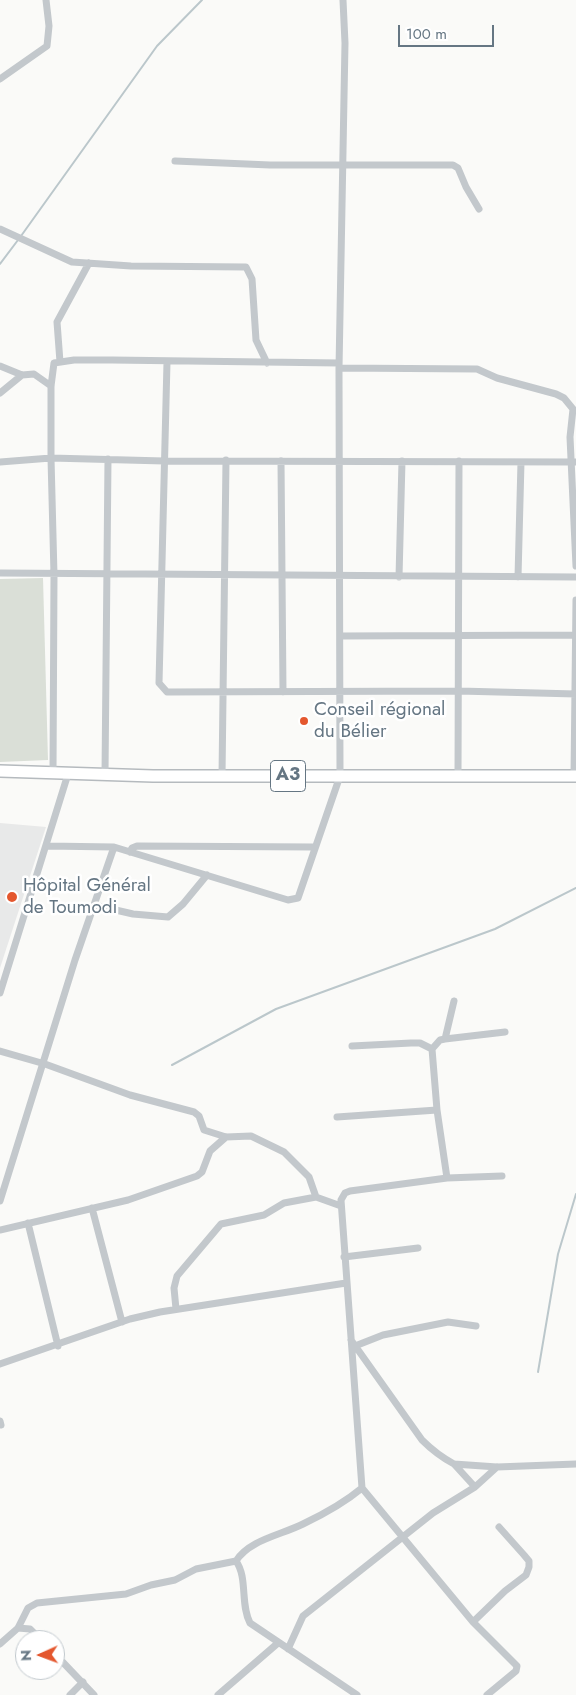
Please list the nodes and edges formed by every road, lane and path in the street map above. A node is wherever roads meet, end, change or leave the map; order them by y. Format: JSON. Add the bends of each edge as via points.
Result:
{"nodes":[{"id":1,"x":46,"y":0,"type":"edge"},
{"id":2,"x":343,"y":0,"type":"edge"},
{"id":3,"x":0,"y":79,"type":"edge"},
{"id":4,"x":175,"y":161,"type":"dead end"},
{"id":5,"x":341,"y":165,"type":"junction"},
{"id":6,"x":479,"y":209,"type":"dead end"},
{"id":7,"x":0,"y":229,"type":"edge"},
{"id":8,"x":89,"y":263,"type":"junction"},
{"id":9,"x":60,"y":362,"type":"junction"},
{"id":10,"x":167,"y":362,"type":"junction"},
{"id":11,"x":267,"y":363,"type":"junction"},
{"id":12,"x":0,"y":366,"type":"edge"},
{"id":13,"x":339,"y":366,"type":"junction"},
{"id":14,"x":22,"y":375,"type":"junction"},
{"id":15,"x":51,"y":386,"type":"junction"},
{"id":16,"x":0,"y":393,"type":"edge"},
{"id":17,"x":50,"y":458,"type":"junction"},
{"id":18,"x":108,"y":459,"type":"junction"},
{"id":19,"x":226,"y":460,"type":"junction"},
{"id":20,"x":164,"y":461,"type":"junction"},
{"id":21,"x":281,"y":461,"type":"junction"},
{"id":22,"x":339,"y":461,"type":"junction"},
{"id":23,"x":402,"y":461,"type":"junction"},
{"id":24,"x":459,"y":461,"type":"junction"},
{"id":25,"x":0,"y":462,"type":"edge"},
{"id":26,"x":521,"y":462,"type":"junction"},
{"id":27,"x":574,"y":462,"type":"edge"},
{"id":28,"x":576,"y":566,"type":"edge"},
{"id":29,"x":0,"y":573,"type":"edge"},
{"id":30,"x":54,"y":575,"type":"junction"},
{"id":31,"x":223,"y":575,"type":"junction"},
{"id":32,"x":282,"y":575,"type":"junction"},
{"id":33,"x":107,"y":576,"type":"junction"},
{"id":34,"x":163,"y":576,"type":"junction"},
{"id":35,"x":339,"y":576,"type":"junction"},
{"id":36,"x":399,"y":577,"type":"junction"},
{"id":37,"x":518,"y":577,"type":"junction"},
{"id":38,"x":576,"y":577,"type":"edge"},
{"id":39,"x":459,"y":578,"type":"junction"},
{"id":40,"x":576,"y":600,"type":"edge"},
{"id":41,"x":576,"y":635,"type":"edge"},
{"id":42,"x":340,"y":636,"type":"junction"},
{"id":43,"x":459,"y":636,"type":"junction"},
{"id":44,"x":459,"y":691,"type":"junction"},
{"id":45,"x":221,"y":692,"type":"junction"},
{"id":46,"x":283,"y":692,"type":"junction"},
{"id":47,"x":340,"y":692,"type":"junction"},
{"id":48,"x":576,"y":694,"type":"edge"},
{"id":49,"x":0,"y":771,"type":"edge"},
{"id":50,"x":53,"y":772,"type":"junction"},
{"id":51,"x":68,"y":774,"type":"junction"},
{"id":52,"x":105,"y":774,"type":"junction"},
{"id":53,"x":458,"y":775,"type":"junction"},
{"id":54,"x":222,"y":776,"type":"junction"},
{"id":55,"x":340,"y":776,"type":"junction"},
{"id":56,"x":575,"y":776,"type":"edge"},
{"id":57,"x":47,"y":846,"type":"junction"},
{"id":58,"x":114,"y":847,"type":"junction"},
{"id":59,"x":314,"y":847,"type":"junction"},
{"id":60,"x":130,"y":852,"type":"junction"},
{"id":61,"x":207,"y":875,"type":"junction"},
{"id":62,"x":94,"y":905,"type":"junction"},
{"id":63,"x":0,"y":993,"type":"edge"},
{"id":64,"x":454,"y":1001,"type":"dead end"},
{"id":65,"x":505,"y":1032,"type":"dead end"},
{"id":66,"x":445,"y":1039,"type":"junction"},
{"id":67,"x":352,"y":1046,"type":"dead end"},
{"id":68,"x":432,"y":1048,"type":"junction"},
{"id":69,"x":0,"y":1051,"type":"edge"},
{"id":70,"x":45,"y":1064,"type":"junction"},
{"id":71,"x":437,"y":1110,"type":"junction"},
{"id":72,"x":337,"y":1117,"type":"dead end"},
{"id":73,"x":226,"y":1137,"type":"junction"},
{"id":74,"x":502,"y":1176,"type":"dead end"},
{"id":75,"x":448,"y":1178,"type":"junction"},
{"id":76,"x":316,"y":1197,"type":"junction"},
{"id":77,"x":0,"y":1201,"type":"edge"},
{"id":78,"x":341,"y":1206,"type":"junction"},
{"id":79,"x":92,"y":1208,"type":"junction"},
{"id":80,"x":28,"y":1223,"type":"junction"},
{"id":81,"x":0,"y":1230,"type":"edge"},
{"id":82,"x":418,"y":1248,"type":"dead end"},
{"id":83,"x":344,"y":1257,"type":"junction"},
{"id":84,"x":346,"y":1283,"type":"junction"},
{"id":85,"x":176,"y":1309,"type":"junction"},
{"id":86,"x":122,"y":1322,"type":"junction"},
{"id":87,"x":476,"y":1326,"type":"dead end"},
{"id":88,"x":353,"y":1343,"type":"junction"},
{"id":89,"x":58,"y":1346,"type":"junction"},
{"id":90,"x":0,"y":1364,"type":"edge"},
{"id":91,"x":454,"y":1464,"type":"junction"},
{"id":92,"x":576,"y":1464,"type":"edge"},
{"id":93,"x":497,"y":1468,"type":"junction"},
{"id":94,"x":362,"y":1488,"type":"junction"},
{"id":95,"x":475,"y":1488,"type":"junction"},
{"id":96,"x":499,"y":1527,"type":"dead end"},
{"id":97,"x":404,"y":1538,"type":"junction"},
{"id":98,"x":236,"y":1561,"type":"junction"},
{"id":99,"x":473,"y":1622,"type":"junction"},
{"id":100,"x":18,"y":1628,"type":"junction"},
{"id":101,"x":31,"y":1630,"type":"edge"},
{"id":102,"x":278,"y":1643,"type":"junction"},
{"id":103,"x":0,"y":1644,"type":"edge"},
{"id":104,"x":288,"y":1649,"type":"junction"},
{"id":105,"x":65,"y":1664,"type":"edge"},
{"id":106,"x":83,"y":1682,"type":"junction"},
{"id":107,"x":70,"y":1695,"type":"edge"},
{"id":108,"x":94,"y":1695,"type":"edge"},
{"id":109,"x":218,"y":1695,"type":"edge"},
{"id":110,"x":357,"y":1695,"type":"edge"},
{"id":111,"x":487,"y":1695,"type":"edge"}],
"edges":[{"from":1,"to":3,"type":"street","via":[[47,46]]},
{"from":2,"to":5,"type":"street","via":[[345,43]]},
{"from":4,"to":5,"type":"street"},
{"from":5,"to":6,"type":"street","via":[[453,165],[458,168]]},
{"from":5,"to":13,"type":"street"},
{"from":7,"to":8,"type":"street","via":[[72,262]]},
{"from":8,"to":9,"type":"street","via":[[57,322]]},
{"from":8,"to":11,"type":"street","via":[[246,267],[252,279],[256,340]]},
{"from":9,"to":10,"type":"street"},
{"from":9,"to":15,"type":"street","via":[[54,363]]},
{"from":10,"to":11,"type":"street"},
{"from":10,"to":20,"type":"street"},
{"from":11,"to":13,"type":"street"},
{"from":12,"to":14,"type":"street"},
{"from":13,"to":22,"type":"street"},
{"from":13,"to":27,"type":"street","via":[[477,369],[497,378],[556,394],[572,409],[570,437]]},
{"from":14,"to":15,"type":"street","via":[[34,374]]},
{"from":14,"to":16,"type":"street"},
{"from":15,"to":17,"type":"street"},
{"from":17,"to":18,"type":"street"},
{"from":17,"to":25,"type":"street"},
{"from":17,"to":30,"type":"street"},
{"from":18,"to":20,"type":"street"},
{"from":18,"to":33,"type":"street"},
{"from":19,"to":20,"type":"street"},
{"from":19,"to":21,"type":"street"},
{"from":19,"to":31,"type":"street"},
{"from":20,"to":34,"type":"street"},
{"from":21,"to":22,"type":"street"},
{"from":21,"to":32,"type":"street"},
{"from":22,"to":23,"type":"street"},
{"from":22,"to":35,"type":"street"},
{"from":23,"to":24,"type":"street"},
{"from":23,"to":36,"type":"street"},
{"from":24,"to":26,"type":"street"},
{"from":24,"to":39,"type":"street"},
{"from":26,"to":27,"type":"street"},
{"from":26,"to":37,"type":"street"},
{"from":27,"to":28,"type":"street"},
{"from":29,"to":30,"type":"street"},
{"from":30,"to":33,"type":"street"},
{"from":30,"to":50,"type":"street"},
{"from":31,"to":32,"type":"street"},
{"from":31,"to":34,"type":"street"},
{"from":31,"to":45,"type":"street"},
{"from":32,"to":35,"type":"street"},
{"from":32,"to":46,"type":"street"},
{"from":33,"to":34,"type":"street"},
{"from":33,"to":52,"type":"street"},
{"from":34,"to":45,"type":"street","via":[[159,683],[167,692]]},
{"from":35,"to":36,"type":"street"},
{"from":35,"to":42,"type":"street"},
{"from":36,"to":39,"type":"street"},
{"from":37,"to":38,"type":"street"},
{"from":37,"to":39,"type":"street"},
{"from":39,"to":43,"type":"street"},
{"from":40,"to":41,"type":"street"},
{"from":41,"to":43,"type":"street"},
{"from":41,"to":48,"type":"street"},
{"from":42,"to":43,"type":"street"},
{"from":42,"to":47,"type":"street"},
{"from":43,"to":44,"type":"street"},
{"from":44,"to":47,"type":"street"},
{"from":44,"to":48,"type":"street"},
{"from":44,"to":53,"type":"street"},
{"from":45,"to":46,"type":"street"},
{"from":45,"to":54,"type":"street"},
{"from":46,"to":47,"type":"street"},
{"from":47,"to":55,"type":"street"},
{"from":48,"to":56,"type":"street"},
{"from":49,"to":50,"type":"main road","number":"A3"},
{"from":50,"to":51,"type":"main road","number":"A3"},
{"from":51,"to":52,"type":"main road","number":"A3"},
{"from":51,"to":57,"type":"street"},
{"from":52,"to":54,"type":"main road","number":"A3"},
{"from":53,"to":55,"type":"main road","number":"A3"},
{"from":53,"to":56,"type":"main road","number":"A3"},
{"from":54,"to":55,"type":"main road","number":"A3"},
{"from":55,"to":59,"type":"street"},
{"from":57,"to":58,"type":"street"},
{"from":57,"to":63,"type":"street"},
{"from":58,"to":60,"type":"street"},
{"from":58,"to":62,"type":"street"},
{"from":59,"to":60,"type":"street","via":[[137,846]]},
{"from":59,"to":61,"type":"street","via":[[300,896],[293,900]]},
{"from":60,"to":61,"type":"street"},
{"from":61,"to":62,"type":"street","via":[[168,917]]},
{"from":62,"to":70,"type":"street"},
{"from":64,"to":66,"type":"street"},
{"from":65,"to":66,"type":"street"},
{"from":66,"to":68,"type":"street"},
{"from":67,"to":68,"type":"street","via":[[410,1043]]},
{"from":68,"to":71,"type":"street"},
{"from":69,"to":70,"type":"street"},
{"from":70,"to":73,"type":"street","via":[[130,1095],[194,1112],[204,1130]]},
{"from":70,"to":77,"type":"street"},
{"from":71,"to":72,"type":"street"},
{"from":71,"to":75,"type":"street"},
{"from":73,"to":76,"type":"street","via":[[251,1136],[284,1152],[309,1177]]},
{"from":73,"to":79,"type":"street","via":[[210,1151],[202,1172],[197,1176],[128,1200]]},
{"from":74,"to":75,"type":"street"},
{"from":75,"to":78,"type":"street","via":[[350,1191],[342,1196]]},
{"from":76,"to":78,"type":"street"},
{"from":76,"to":85,"type":"street","via":[[284,1203],[264,1215],[221,1224],[177,1276],[174,1288]]},
{"from":78,"to":83,"type":"street"},
{"from":79,"to":80,"type":"street"},
{"from":79,"to":86,"type":"street"},
{"from":80,"to":81,"type":"street"},
{"from":80,"to":89,"type":"street"},
{"from":82,"to":83,"type":"street"},
{"from":83,"to":84,"type":"street"},
{"from":84,"to":85,"type":"street"},
{"from":84,"to":88,"type":"street"},
{"from":85,"to":86,"type":"street"},
{"from":86,"to":89,"type":"street"},
{"from":87,"to":88,"type":"street","via":[[448,1322]]},
{"from":88,"to":91,"type":"street","via":[[422,1440]]},
{"from":88,"to":94,"type":"street"},
{"from":89,"to":90,"type":"street"},
{"from":91,"to":93,"type":"street"},
{"from":91,"to":95,"type":"street"},
{"from":92,"to":93,"type":"street"},
{"from":93,"to":95,"type":"street"},
{"from":94,"to":97,"type":"street"},
{"from":94,"to":98,"type":"street","via":[[346,1502],[316,1518],[246,1549]]},
{"from":95,"to":97,"type":"street","via":[[433,1513]]},
{"from":96,"to":99,"type":"street","via":[[529,1561],[529,1567],[526,1575]]},
{"from":97,"to":99,"type":"street"},
{"from":97,"to":104,"type":"street","via":[[303,1616]]},
{"from":98,"to":100,"type":"street","via":[[196,1569],[175,1580],[123,1595],[37,1603],[28,1608]]},
{"from":98,"to":102,"type":"street","via":[[241,1570],[250,1623]]},
{"from":99,"to":111,"type":"street","via":[[517,1669]]},
{"from":100,"to":101,"type":"street"},
{"from":100,"to":103,"type":"street"},
{"from":102,"to":104,"type":"street"},
{"from":102,"to":109,"type":"street"},
{"from":104,"to":110,"type":"street"},
{"from":105,"to":106,"type":"street"},
{"from":106,"to":107,"type":"street"},
{"from":106,"to":108,"type":"street"}]}
